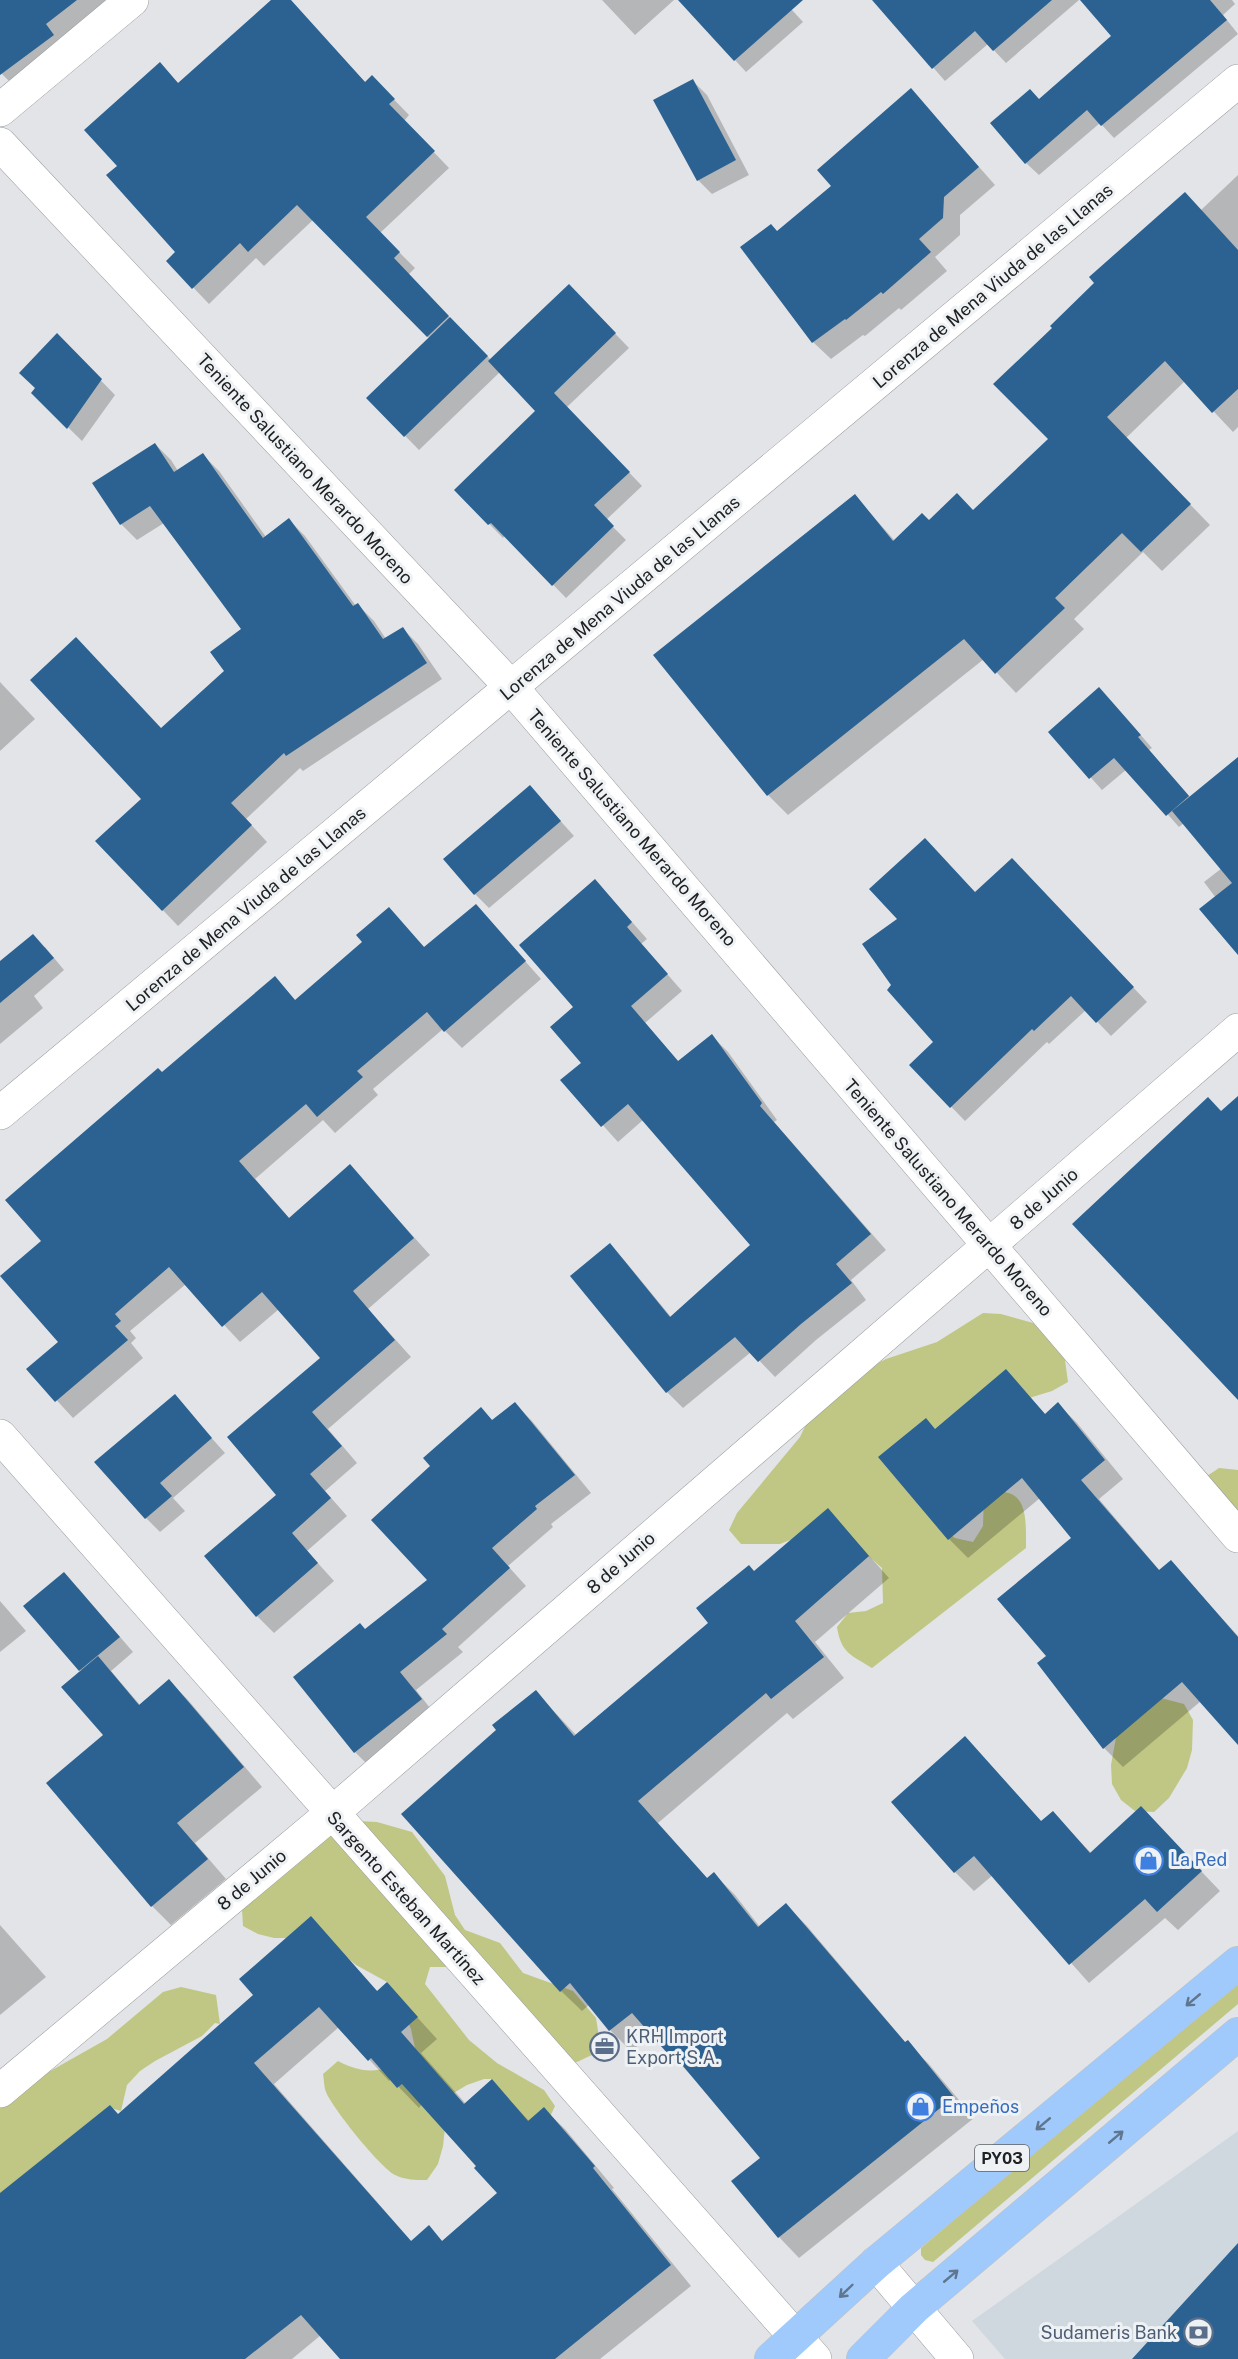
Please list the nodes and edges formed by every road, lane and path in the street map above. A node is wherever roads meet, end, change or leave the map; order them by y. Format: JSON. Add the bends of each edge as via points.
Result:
{"nodes":[{"id":1,"x":132,"y":0,"type":"edge"},
{"id":2,"x":1238,"y":81,"type":"edge"},
{"id":3,"x":0,"y":110,"type":"edge"},
{"id":4,"x":0,"y":144,"type":"edge"},
{"id":5,"x":512,"y":688,"type":"junction"},
{"id":6,"x":1238,"y":1030,"type":"edge"},
{"id":7,"x":0,"y":1113,"type":"edge"},
{"id":8,"x":989,"y":1246,"type":"junction"},
{"id":9,"x":0,"y":1436,"type":"edge"},
{"id":10,"x":1238,"y":1536,"type":"edge"},
{"id":11,"x":332,"y":1814,"type":"junction"},
{"id":12,"x":1238,"y":1963,"type":"edge"},
{"id":13,"x":1238,"y":2034,"type":"edge"},
{"id":14,"x":0,"y":2091,"type":"edge"},
{"id":15,"x":876,"y":2262,"type":"junction"},
{"id":16,"x":914,"y":2308,"type":"junction"},
{"id":17,"x":794,"y":2352,"type":"edge"},
{"id":18,"x":862,"y":2359,"type":"edge"},
{"id":19,"x":957,"y":2359,"type":"edge"}],
"edges":[{"from":1,"to":3,"type":"street"},
{"from":2,"to":5,"type":"street","name":"Lorenza de Mena Viuda de las Llanas"},
{"from":4,"to":5,"type":"street","name":"Teniente Salustiano Merardo Moreno"},
{"from":5,"to":7,"type":"street","name":"Lorenza de Mena Viuda de las Llanas"},
{"from":5,"to":8,"type":"street","name":"Teniente Salustiano Merardo Moreno"},
{"from":6,"to":8,"type":"street","name":"8 de Junio"},
{"from":8,"to":10,"type":"street","name":"Teniente Salustiano Merardo Moreno"},
{"from":8,"to":11,"type":"street","name":"8 de Junio"},
{"from":9,"to":11,"type":"street","name":"Sargento Esteban Martínez"},
{"from":11,"to":14,"type":"street","name":"8 de Junio"},
{"from":11,"to":17,"type":"street","name":"Sargento Esteban Martínez"},
{"from":12,"to":15,"type":"highway","number":"PY03","one_way":true},
{"from":16,"to":13,"type":"highway","one_way":true},
{"from":15,"to":16,"type":"street"},
{"from":15,"to":17,"type":"highway","number":"PY03","one_way":true},
{"from":16,"to":18,"type":"highway"},
{"from":16,"to":19,"type":"street"}]}
